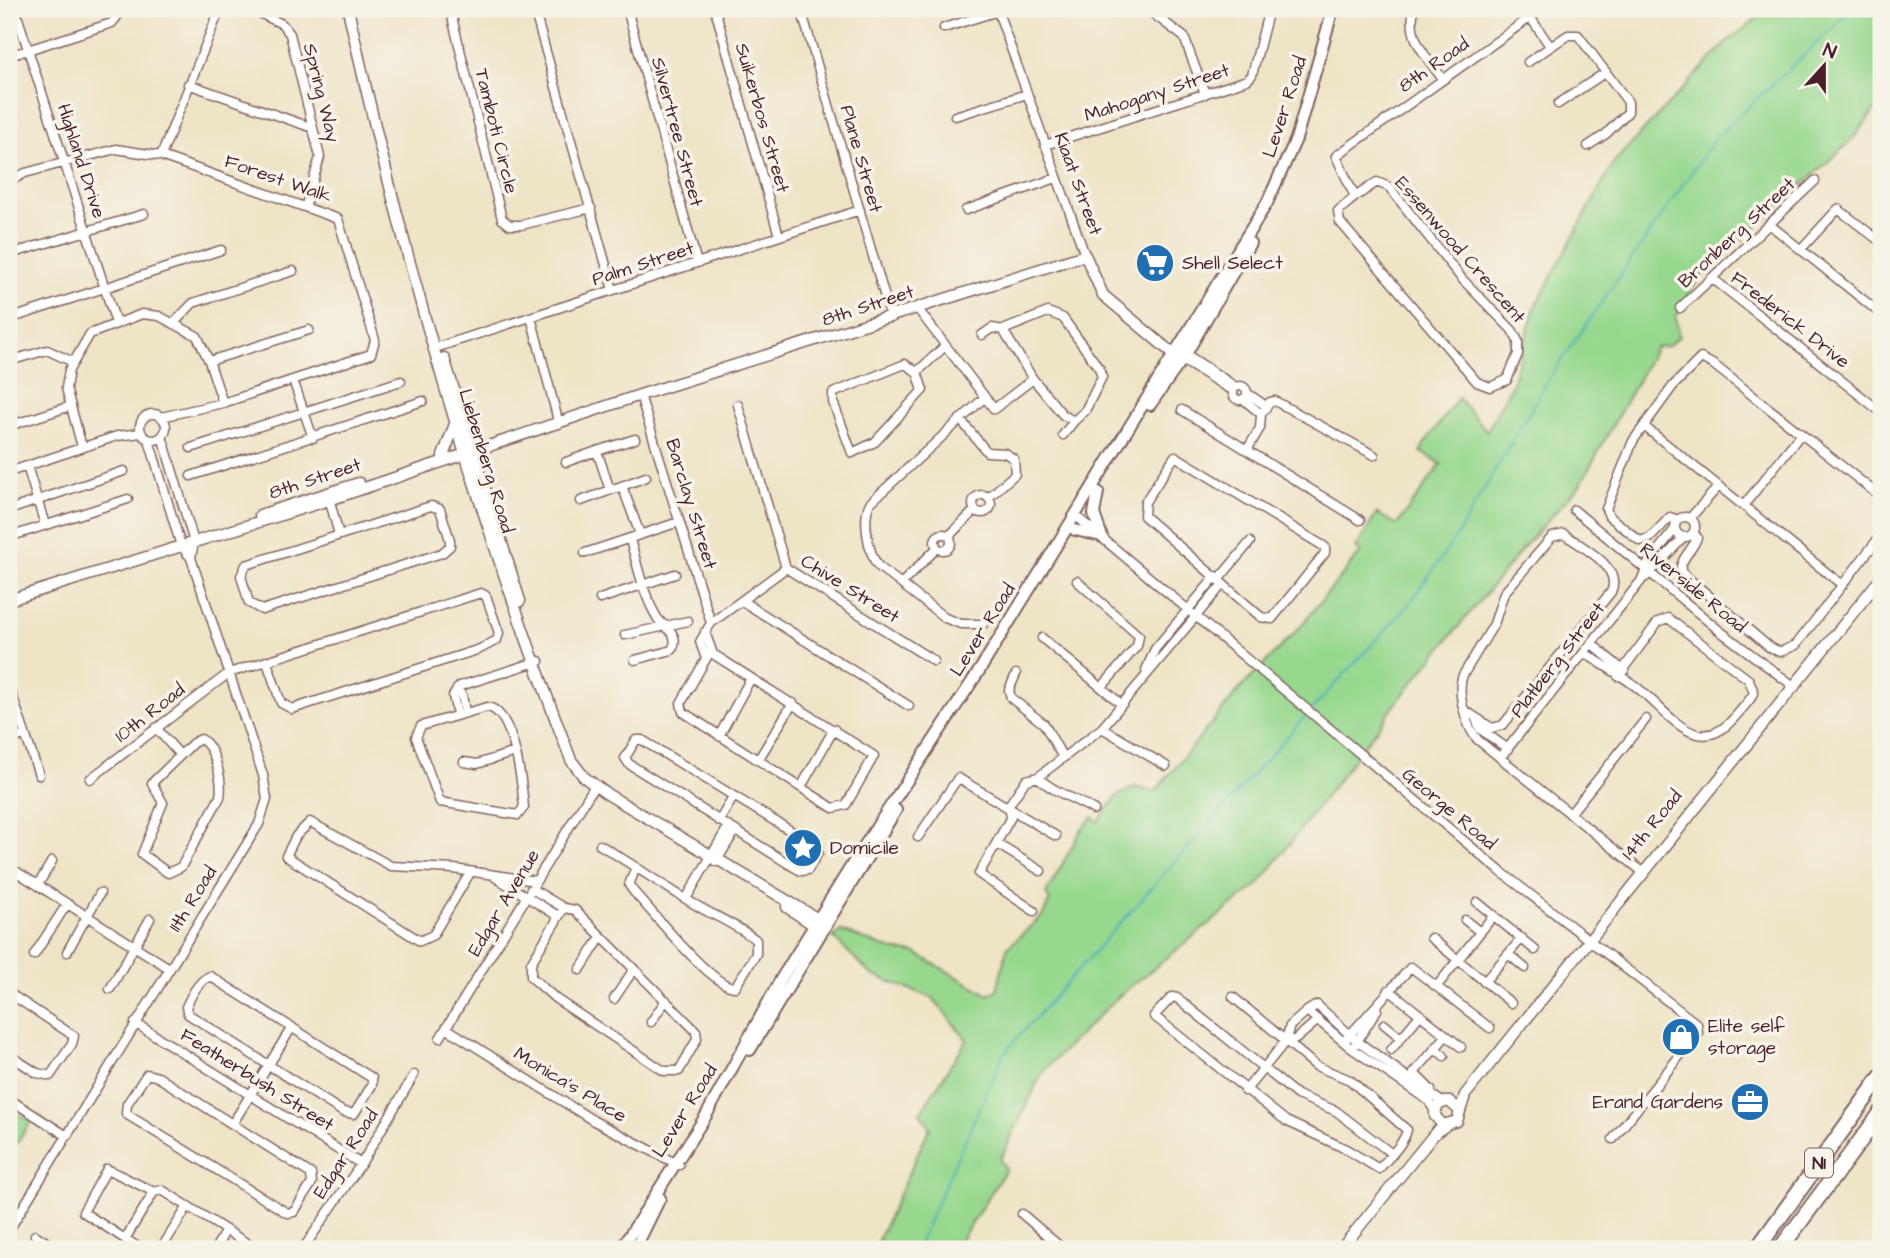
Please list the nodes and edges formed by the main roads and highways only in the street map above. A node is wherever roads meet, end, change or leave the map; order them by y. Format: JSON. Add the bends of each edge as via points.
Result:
{"nodes":[{"id":1,"x":1335,"y":9,"type":"edge"},
{"id":2,"x":1180,"y":354,"type":"junction"},
{"id":3,"x":1098,"y":492,"type":"junction"},
{"id":4,"x":1078,"y":522,"type":"junction"},
{"id":5,"x":1881,"y":1077,"type":"edge"},
{"id":6,"x":1881,"y":1113,"type":"edge"},
{"id":7,"x":678,"y":1164,"type":"junction"},
{"id":8,"x":621,"y":1249,"type":"edge"},
{"id":9,"x":635,"y":1249,"type":"edge"},
{"id":10,"x":1757,"y":1249,"type":"edge"},
{"id":11,"x":1780,"y":1249,"type":"edge"}],
"edges":[{"from":1,"to":2,"type":"main road","name":"Lever Road","via":[[1296,139],[1279,177]]},
{"from":2,"to":3,"type":"main road","name":"Lever Road"},
{"from":2,"to":4,"type":"main road","name":"Lever Road"},
{"from":3,"to":4,"type":"main road","name":"Lever Road"},
{"from":3,"to":4,"type":"main road","via":[[1094,513],[1102,536]]},
{"from":4,"to":7,"type":"main road","name":"Lever Road","via":[[822,925],[781,979]]},
{"from":5,"to":10,"type":"highway","number":"N1"},
{"from":6,"to":11,"type":"highway","number":"N1"},
{"from":7,"to":8,"type":"main road","name":"Lever Road"},
{"from":7,"to":9,"type":"main road","name":"Lever Road"}]}
